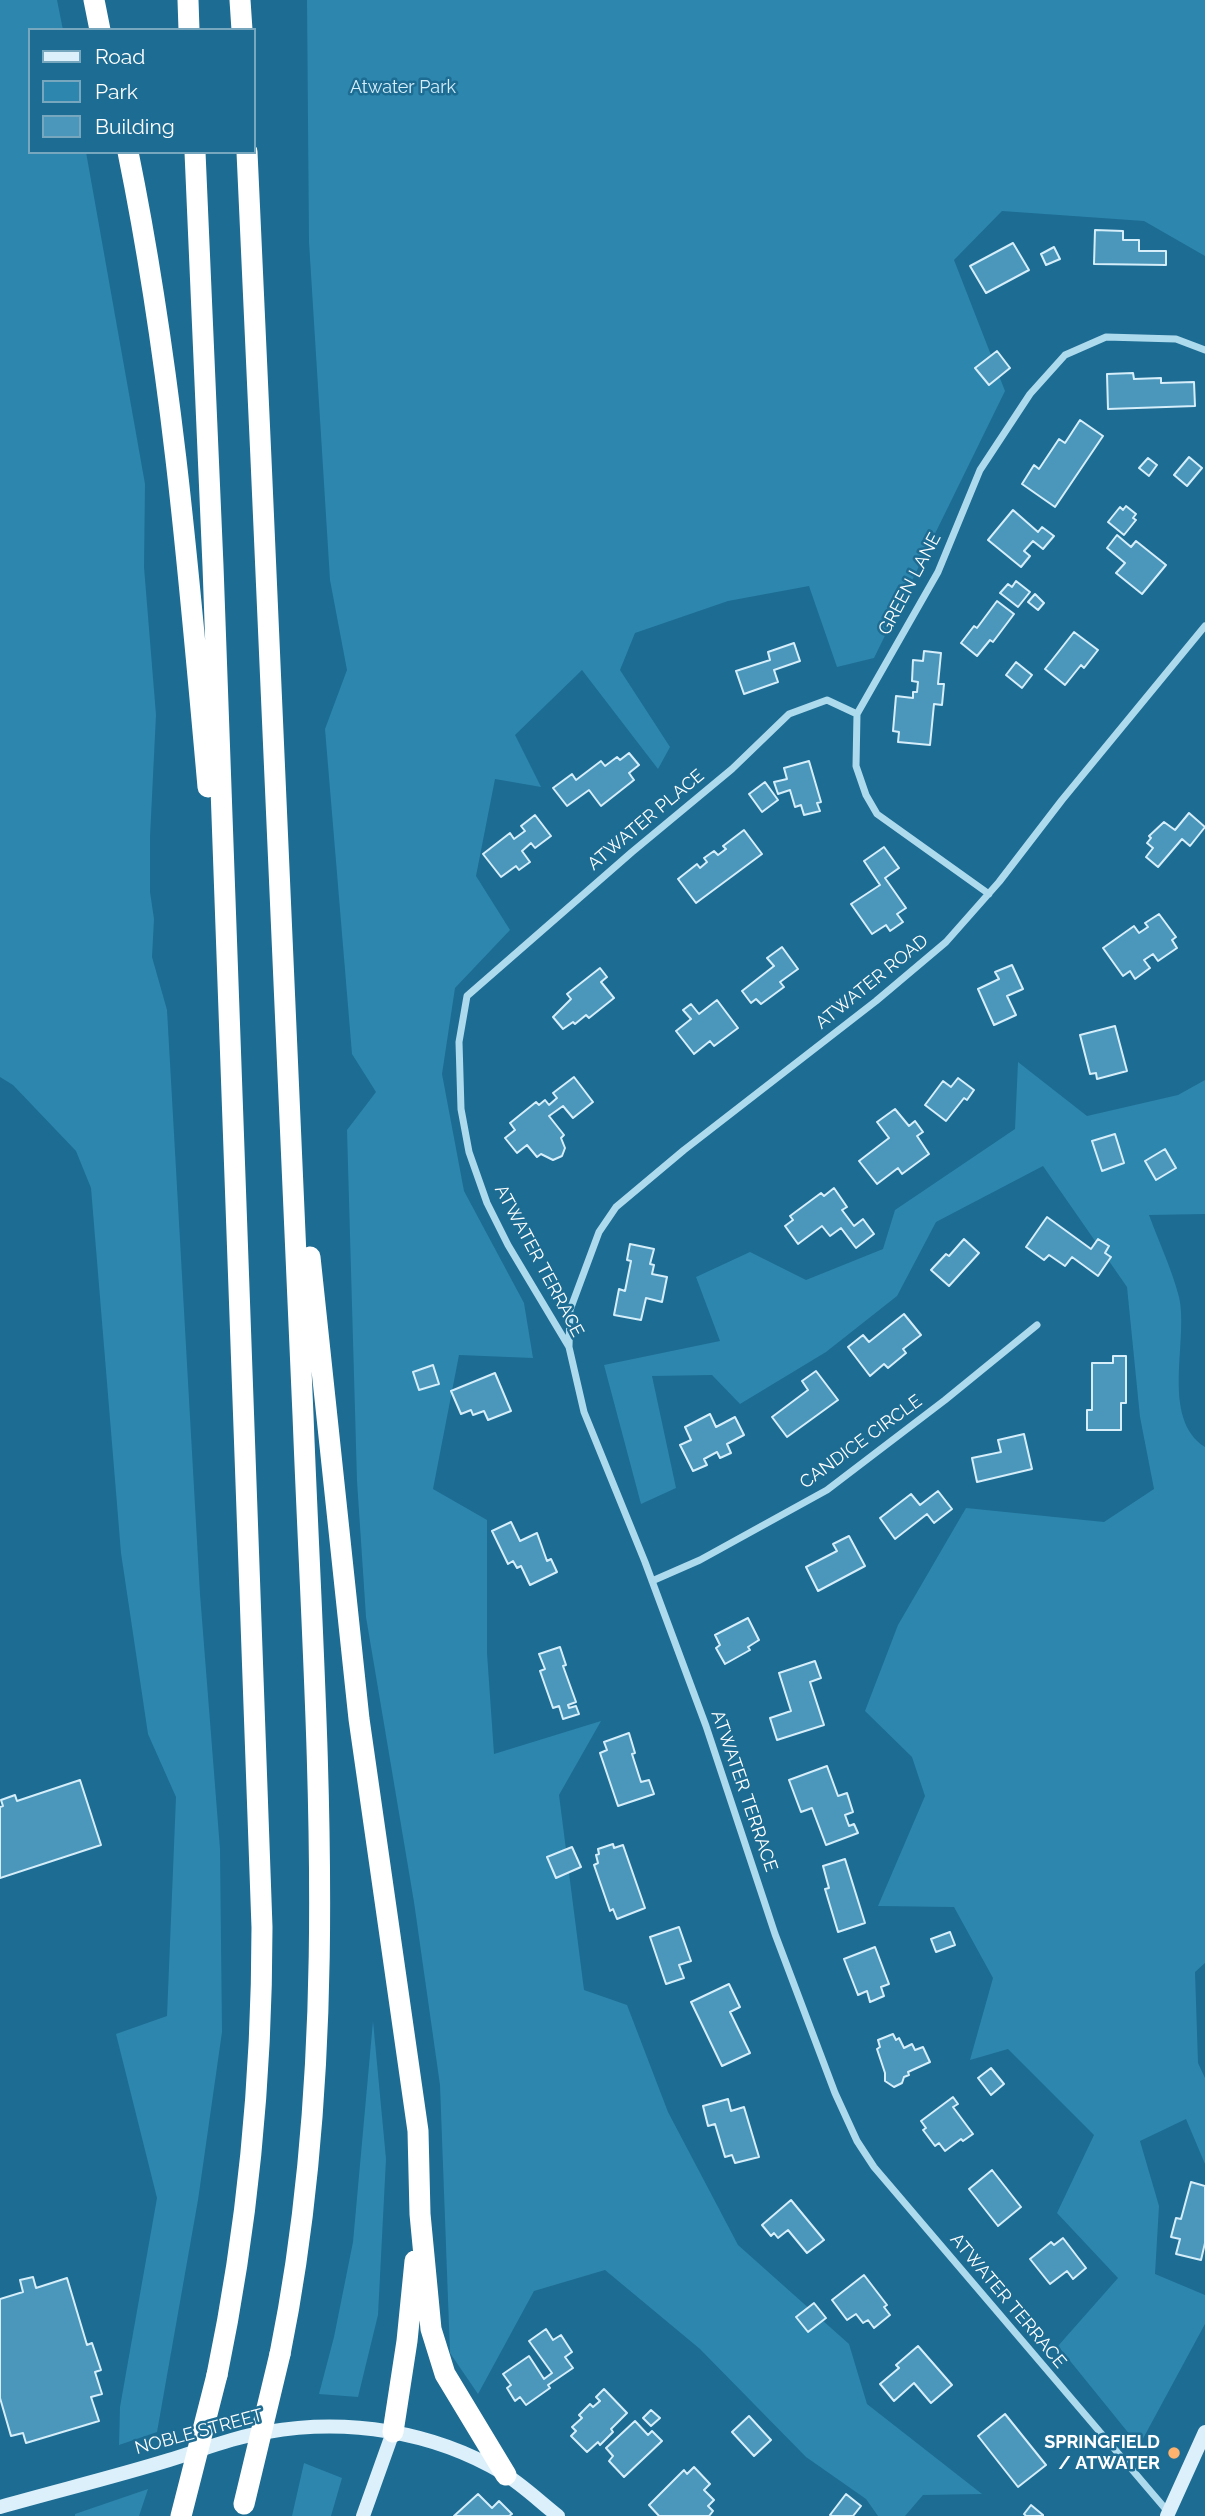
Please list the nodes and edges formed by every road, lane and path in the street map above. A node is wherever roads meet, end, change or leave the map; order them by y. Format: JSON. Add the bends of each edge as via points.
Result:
{"nodes":[{"id":1,"x":93,"y":0,"type":"edge"},
{"id":2,"x":188,"y":0,"type":"edge"},
{"id":3,"x":240,"y":0,"type":"edge"},
{"id":4,"x":100,"y":28,"type":"edge"},
{"id":5,"x":189,"y":28,"type":"edge"},
{"id":6,"x":242,"y":28,"type":"edge"},
{"id":7,"x":128,"y":154,"type":"edge"},
{"id":8,"x":195,"y":154,"type":"edge"},
{"id":9,"x":247,"y":154,"type":"edge"},
{"id":10,"x":1205,"y":350,"type":"edge"},
{"id":11,"x":1205,"y":626,"type":"edge"},
{"id":12,"x":857,"y":714,"type":"junction"},
{"id":13,"x":989,"y":894,"type":"junction"},
{"id":14,"x":467,"y":996,"type":"joint"},
{"id":15,"x":229,"y":1043,"type":"junction"},
{"id":16,"x":288,"y":1050,"type":"junction"},
{"id":17,"x":1037,"y":1325,"type":"dead end"},
{"id":18,"x":569,"y":1348,"type":"junction"},
{"id":19,"x":652,"y":1581,"type":"junction"},
{"id":20,"x":420,"y":2214,"type":"junction"},
{"id":21,"x":393,"y":2432,"type":"junction"},
{"id":22,"x":1205,"y":2432,"type":"edge"},
{"id":23,"x":506,"y":2475,"type":"junction"},
{"id":24,"x":0,"y":2507,"type":"edge"},
{"id":25,"x":243,"y":2510,"type":"edge"},
{"id":26,"x":1168,"y":2515,"type":"edge"},
{"id":27,"x":181,"y":2516,"type":"edge"},
{"id":28,"x":363,"y":2516,"type":"edge"},
{"id":29,"x":557,"y":2516,"type":"edge"}],
"edges":[{"from":1,"to":4,"type":"highway"},
{"from":2,"to":5,"type":"highway"},
{"from":3,"to":6,"type":"highway"},
{"from":7,"to":15,"type":"highway","via":[[176,442]]},
{"from":8,"to":15,"type":"highway"},
{"from":9,"to":16,"type":"highway"},
{"from":10,"to":12,"type":"street","name":"GREEN LANE","via":[[1176,339],[1105,337],[1065,355],[1030,394],[980,470],[938,572]]},
{"from":11,"to":13,"type":"street","name":"ATWATER ROAD"},
{"from":12,"to":13,"type":"street","name":"GREEN LANE","via":[[856,766],[877,814]]},
{"from":12,"to":14,"type":"street","name":"ATWATER PLACE","via":[[827,700],[789,714],[732,769]]},
{"from":13,"to":18,"type":"street","name":"ATWATER ROAD","via":[[946,942],[876,1001],[616,1207],[599,1232],[570,1311]]},
{"from":14,"to":18,"type":"street","name":"ATWATER TERRACE","via":[[459,1042],[461,1109],[469,1152],[486,1203]]},
{"from":15,"to":27,"type":"highway","bridge":true,"via":[[259,1792],[259,2074],[240,2252],[217,2375]]},
{"from":16,"to":20,"type":"highway","via":[[354,1680],[418,2131]]},
{"from":16,"to":25,"type":"highway","bridge":true,"via":[[314,1671],[321,1964],[317,2075],[299,2252]]},
{"from":17,"to":19,"type":"street","name":"CANDICE CIRCLE","via":[[827,1490],[700,1560]]},
{"from":18,"to":19,"type":"street","name":"ATWATER TERRACE","via":[[584,1412]]},
{"from":19,"to":26,"type":"street","name":"ATWATER TERRACE","via":[[780,1946],[835,2093],[858,2141],[874,2167]]},
{"from":20,"to":21,"type":"highway"},
{"from":20,"to":23,"type":"highway","via":[[431,2329],[445,2374]]},
{"from":21,"to":23,"type":"main road","name":"NOBLE STREET","via":[[456,2450]]},
{"from":21,"to":24,"type":"main road","name":"NOBLE STREET","via":[[337,2427],[264,2432]]},
{"from":21,"to":28,"type":"main road"},
{"from":22,"to":26,"type":"main road"},
{"from":23,"to":29,"type":"main road","name":"NOBLE STREET"}]}
